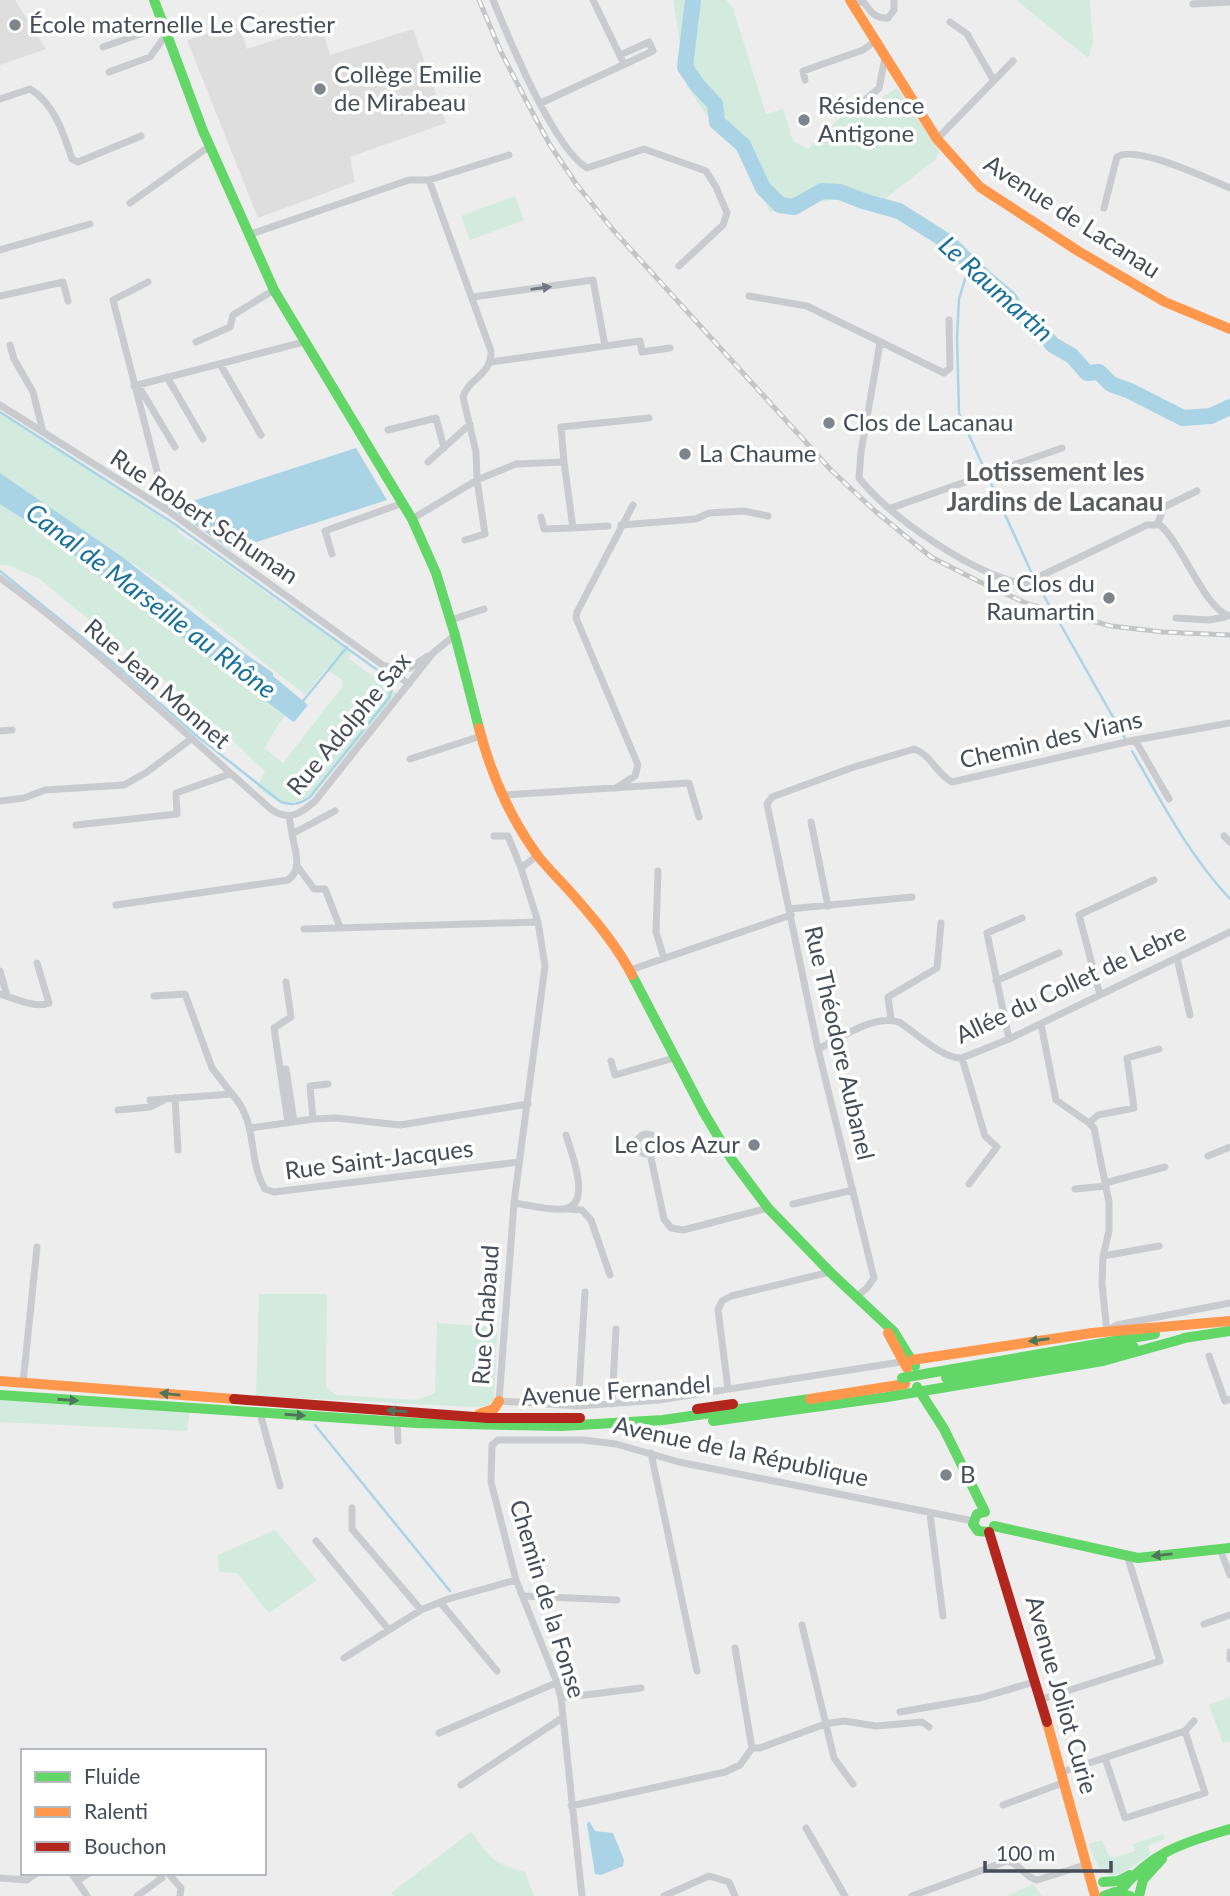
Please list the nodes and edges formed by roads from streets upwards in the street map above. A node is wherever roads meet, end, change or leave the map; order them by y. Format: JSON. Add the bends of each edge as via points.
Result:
{"nodes":[{"id":1,"x":154,"y":0,"type":"edge"},
{"id":2,"x":494,"y":0,"type":"edge"},
{"id":3,"x":593,"y":0,"type":"edge"},
{"id":4,"x":894,"y":0,"type":"edge"},
{"id":5,"x":1230,"y":2,"type":"edge"},
{"id":6,"x":851,"y":3,"type":"edge"},
{"id":7,"x":1193,"y":5,"type":"dead end"},
{"id":8,"x":950,"y":22,"type":"dead end"},
{"id":9,"x":165,"y":30,"type":"junction"},
{"id":10,"x":874,"y":42,"type":"junction"},
{"id":11,"x":103,"y":47,"type":"dead end"},
{"id":12,"x":620,"y":55,"type":"junction"},
{"id":13,"x":885,"y":58,"type":"junction"},
{"id":14,"x":1013,"y":61,"type":"dead end"},
{"id":15,"x":624,"y":64,"type":"junction"},
{"id":16,"x":109,"y":72,"type":"dead end"},
{"id":17,"x":806,"y":80,"type":"dead end"},
{"id":18,"x":994,"y":81,"type":"junction"},
{"id":19,"x":0,"y":99,"type":"edge"},
{"id":20,"x":541,"y":103,"type":"junction"},
{"id":21,"x":850,"y":113,"type":"dead end"},
{"id":22,"x":141,"y":136,"type":"dead end"},
{"id":23,"x":937,"y":139,"type":"junction"},
{"id":24,"x":210,"y":146,"type":"junction"},
{"id":25,"x":509,"y":155,"type":"dead end"},
{"id":26,"x":429,"y":180,"type":"junction"},
{"id":27,"x":1230,"y":188,"type":"edge"},
{"id":28,"x":130,"y":203,"type":"dead end"},
{"id":29,"x":1104,"y":208,"type":"dead end"},
{"id":30,"x":90,"y":224,"type":"dead end"},
{"id":31,"x":248,"y":235,"type":"junction"},
{"id":32,"x":0,"y":250,"type":"edge"},
{"id":33,"x":678,"y":266,"type":"dead end"},
{"id":34,"x":148,"y":282,"type":"dead end"},
{"id":35,"x":274,"y":290,"type":"junction"},
{"id":36,"x":0,"y":296,"type":"edge"},
{"id":37,"x":749,"y":296,"type":"dead end"},
{"id":38,"x":473,"y":298,"type":"junction"},
{"id":39,"x":68,"y":301,"type":"dead end"},
{"id":40,"x":948,"y":320,"type":"dead end"},
{"id":41,"x":1230,"y":329,"type":"edge"},
{"id":42,"x":196,"y":342,"type":"dead end"},
{"id":43,"x":304,"y":342,"type":"junction"},
{"id":44,"x":880,"y":343,"type":"junction"},
{"id":45,"x":10,"y":345,"type":"dead end"},
{"id":46,"x":605,"y":346,"type":"junction"},
{"id":47,"x":670,"y":348,"type":"dead end"},
{"id":48,"x":491,"y":362,"type":"junction"},
{"id":49,"x":220,"y":363,"type":"junction"},
{"id":50,"x":167,"y":377,"type":"junction"},
{"id":51,"x":136,"y":385,"type":"junction"},
{"id":52,"x":0,"y":405,"type":"edge"},
{"id":53,"x":649,"y":418,"type":"dead end"},
{"id":54,"x":470,"y":424,"type":"junction"},
{"id":55,"x":388,"y":430,"type":"dead end"},
{"id":56,"x":43,"y":432,"type":"junction"},
{"id":57,"x":261,"y":435,"type":"dead end"},
{"id":58,"x":203,"y":439,"type":"dead end"},
{"id":59,"x":175,"y":447,"type":"dead end"},
{"id":60,"x":444,"y":448,"type":"junction"},
{"id":61,"x":1062,"y":448,"type":"dead end"},
{"id":62,"x":428,"y":462,"type":"dead end"},
{"id":63,"x":564,"y":462,"type":"junction"},
{"id":64,"x":477,"y":480,"type":"junction"},
{"id":65,"x":1197,"y":491,"type":"dead end"},
{"id":66,"x":403,"y":503,"type":"junction"},
{"id":67,"x":634,"y":505,"type":"dead end"},
{"id":68,"x":891,"y":508,"type":"junction"},
{"id":69,"x":167,"y":510,"type":"junction"},
{"id":70,"x":768,"y":516,"type":"dead end"},
{"id":71,"x":541,"y":517,"type":"dead end"},
{"id":72,"x":412,"y":519,"type":"junction"},
{"id":73,"x":620,"y":525,"type":"junction"},
{"id":74,"x":1157,"y":525,"type":"junction"},
{"id":75,"x":608,"y":526,"type":"dead end"},
{"id":76,"x":573,"y":528,"type":"junction"},
{"id":77,"x":465,"y":540,"type":"dead end"},
{"id":78,"x":332,"y":554,"type":"dead end"},
{"id":79,"x":0,"y":578,"type":"edge"},
{"id":80,"x":484,"y":609,"type":"dead end"},
{"id":81,"x":1230,"y":616,"type":"edge"},
{"id":82,"x":1176,"y":618,"type":"dead end"},
{"id":83,"x":451,"y":620,"type":"junction"},
{"id":84,"x":455,"y":635,"type":"junction"},
{"id":85,"x":433,"y":653,"type":"junction"},
{"id":86,"x":383,"y":666,"type":"junction"},
{"id":87,"x":410,"y":668,"type":"junction"},
{"id":88,"x":412,"y":681,"type":"junction"},
{"id":89,"x":1230,"y":723,"type":"edge"},
{"id":90,"x":12,"y":730,"type":"dead end"},
{"id":91,"x":0,"y":731,"type":"edge"},
{"id":92,"x":481,"y":736,"type":"junction"},
{"id":93,"x":191,"y":739,"type":"junction"},
{"id":94,"x":1135,"y":740,"type":"junction"},
{"id":95,"x":411,"y":759,"type":"dead end"},
{"id":96,"x":230,"y":774,"type":"junction"},
{"id":97,"x":616,"y":788,"type":"junction"},
{"id":98,"x":504,"y":795,"type":"junction"},
{"id":99,"x":1169,"y":799,"type":"dead end"},
{"id":100,"x":0,"y":801,"type":"edge"},
{"id":101,"x":335,"y":811,"type":"dead end"},
{"id":102,"x":289,"y":816,"type":"junction"},
{"id":103,"x":699,"y":817,"type":"dead end"},
{"id":104,"x":811,"y":822,"type":"dead end"},
{"id":105,"x":76,"y":825,"type":"dead end"},
{"id":106,"x":292,"y":834,"type":"junction"},
{"id":107,"x":494,"y":836,"type":"dead end"},
{"id":108,"x":538,"y":855,"type":"junction"},
{"id":109,"x":298,"y":867,"type":"junction"},
{"id":110,"x":521,"y":868,"type":"junction"},
{"id":111,"x":658,"y":871,"type":"dead end"},
{"id":112,"x":1154,"y":880,"type":"dead end"},
{"id":113,"x":912,"y":897,"type":"dead end"},
{"id":114,"x":116,"y":905,"type":"dead end"},
{"id":115,"x":828,"y":906,"type":"junction"},
{"id":116,"x":790,"y":912,"type":"junction"},
{"id":117,"x":1022,"y":918,"type":"dead end"},
{"id":118,"x":538,"y":922,"type":"junction"},
{"id":119,"x":941,"y":923,"type":"dead end"},
{"id":120,"x":340,"y":927,"type":"junction"},
{"id":121,"x":304,"y":929,"type":"dead end"},
{"id":122,"x":1230,"y":932,"type":"edge"},
{"id":123,"x":1059,"y":953,"type":"dead end"},
{"id":124,"x":664,"y":958,"type":"junction"},
{"id":125,"x":1177,"y":958,"type":"junction"},
{"id":126,"x":37,"y":963,"type":"dead end"},
{"id":127,"x":630,"y":970,"type":"junction"},
{"id":128,"x":0,"y":971,"type":"edge"},
{"id":129,"x":996,"y":981,"type":"junction"},
{"id":130,"x":286,"y":982,"type":"dead end"},
{"id":131,"x":4,"y":995,"type":"edge"},
{"id":132,"x":1100,"y":995,"type":"junction"},
{"id":133,"x":154,"y":996,"type":"dead end"},
{"id":134,"x":1190,"y":1015,"type":"dead end"},
{"id":135,"x":891,"y":1020,"type":"junction"},
{"id":136,"x":1041,"y":1024,"type":"junction"},
{"id":137,"x":1009,"y":1039,"type":"junction"},
{"id":138,"x":818,"y":1049,"type":"junction"},
{"id":139,"x":1159,"y":1049,"type":"dead end"},
{"id":140,"x":674,"y":1058,"type":"junction"},
{"id":141,"x":962,"y":1058,"type":"junction"},
{"id":142,"x":611,"y":1061,"type":"dead end"},
{"id":143,"x":286,"y":1069,"type":"dead end"},
{"id":144,"x":328,"y":1084,"type":"dead end"},
{"id":145,"x":232,"y":1094,"type":"junction"},
{"id":146,"x":171,"y":1099,"type":"junction"},
{"id":147,"x":150,"y":1100,"type":"dead end"},
{"id":148,"x":527,"y":1104,"type":"junction"},
{"id":149,"x":118,"y":1110,"type":"dead end"},
{"id":150,"x":313,"y":1119,"type":"junction"},
{"id":151,"x":291,"y":1122,"type":"junction"},
{"id":152,"x":1089,"y":1123,"type":"junction"},
{"id":153,"x":250,"y":1128,"type":"junction"},
{"id":154,"x":566,"y":1135,"type":"dead end"},
{"id":155,"x":1230,"y":1147,"type":"edge"},
{"id":156,"x":178,"y":1150,"type":"dead end"},
{"id":157,"x":650,"y":1153,"type":"dead end"},
{"id":158,"x":1208,"y":1156,"type":"dead end"},
{"id":159,"x":519,"y":1162,"type":"junction"},
{"id":160,"x":1165,"y":1167,"type":"dead end"},
{"id":161,"x":969,"y":1184,"type":"dead end"},
{"id":162,"x":1105,"y":1184,"type":"junction"},
{"id":163,"x":1076,"y":1189,"type":"dead end"},
{"id":164,"x":853,"y":1190,"type":"junction"},
{"id":165,"x":514,"y":1203,"type":"junction"},
{"id":166,"x":793,"y":1204,"type":"dead end"},
{"id":167,"x":768,"y":1208,"type":"junction"},
{"id":168,"x":564,"y":1209,"type":"junction"},
{"id":169,"x":1159,"y":1246,"type":"dead end"},
{"id":170,"x":37,"y":1247,"type":"dead end"},
{"id":171,"x":1103,"y":1256,"type":"junction"},
{"id":172,"x":830,"y":1272,"type":"junction"},
{"id":173,"x":610,"y":1275,"type":"dead end"},
{"id":174,"x":584,"y":1292,"type":"dead end"},
{"id":175,"x":856,"y":1297,"type":"junction"},
{"id":176,"x":1230,"y":1303,"type":"edge"},
{"id":177,"x":1230,"y":1321,"type":"edge"},
{"id":178,"x":617,"y":1329,"type":"dead end"},
{"id":179,"x":1230,"y":1331,"type":"edge"},
{"id":180,"x":1107,"y":1332,"type":"junction"},
{"id":181,"x":1209,"y":1356,"type":"dead end"},
{"id":182,"x":907,"y":1370,"type":"junction"},
{"id":183,"x":0,"y":1381,"type":"edge"},
{"id":184,"x":23,"y":1383,"type":"junction"},
{"id":185,"x":925,"y":1384,"type":"junction"},
{"id":186,"x":728,"y":1389,"type":"junction"},
{"id":187,"x":0,"y":1395,"type":"edge"},
{"id":188,"x":1230,"y":1399,"type":"edge"},
{"id":189,"x":499,"y":1401,"type":"junction"},
{"id":190,"x":612,"y":1404,"type":"junction"},
{"id":191,"x":578,"y":1406,"type":"junction"},
{"id":192,"x":260,"y":1413,"type":"junction"},
{"id":193,"x":465,"y":1417,"type":"junction"},
{"id":194,"x":397,"y":1422,"type":"junction"},
{"id":195,"x":606,"y":1424,"type":"junction"},
{"id":196,"x":498,"y":1440,"type":"joint"},
{"id":197,"x":398,"y":1441,"type":"dead end"},
{"id":198,"x":651,"y":1453,"type":"junction"},
{"id":199,"x":280,"y":1486,"type":"dead end"},
{"id":200,"x":352,"y":1508,"type":"dead end"},
{"id":201,"x":985,"y":1512,"type":"junction"},
{"id":202,"x":930,"y":1514,"type":"junction"},
{"id":203,"x":973,"y":1521,"type":"junction"},
{"id":204,"x":992,"y":1529,"type":"junction"},
{"id":205,"x":316,"y":1541,"type":"dead end"},
{"id":206,"x":1225,"y":1549,"type":"edge"},
{"id":207,"x":1127,"y":1555,"type":"junction"},
{"id":208,"x":1230,"y":1575,"type":"edge"},
{"id":209,"x":516,"y":1580,"type":"junction"},
{"id":210,"x":523,"y":1596,"type":"junction"},
{"id":211,"x":617,"y":1600,"type":"dead end"},
{"id":212,"x":440,"y":1602,"type":"junction"},
{"id":213,"x":421,"y":1610,"type":"junction"},
{"id":214,"x":1230,"y":1615,"type":"edge"},
{"id":215,"x":943,"y":1616,"type":"dead end"},
{"id":216,"x":1204,"y":1624,"type":"dead end"},
{"id":217,"x":802,"y":1625,"type":"dead end"},
{"id":218,"x":389,"y":1630,"type":"junction"},
{"id":219,"x":735,"y":1648,"type":"dead end"},
{"id":220,"x":1230,"y":1652,"type":"edge"},
{"id":221,"x":344,"y":1658,"type":"dead end"},
{"id":222,"x":1230,"y":1659,"type":"edge"},
{"id":223,"x":497,"y":1671,"type":"dead end"},
{"id":224,"x":697,"y":1671,"type":"dead end"},
{"id":225,"x":1034,"y":1682,"type":"junction"},
{"id":226,"x":556,"y":1683,"type":"junction"},
{"id":227,"x":641,"y":1688,"type":"dead end"},
{"id":228,"x":561,"y":1698,"type":"junction"},
{"id":229,"x":1040,"y":1700,"type":"junction"},
{"id":230,"x":900,"y":1712,"type":"dead end"},
{"id":231,"x":562,"y":1718,"type":"junction"},
{"id":232,"x":1194,"y":1721,"type":"dead end"},
{"id":233,"x":825,"y":1724,"type":"junction"},
{"id":234,"x":929,"y":1727,"type":"dead end"},
{"id":235,"x":1185,"y":1731,"type":"junction"},
{"id":236,"x":439,"y":1733,"type":"dead end"},
{"id":237,"x":752,"y":1748,"type":"junction"},
{"id":238,"x":1105,"y":1758,"type":"junction"},
{"id":239,"x":1064,"y":1777,"type":"junction"},
{"id":240,"x":853,"y":1784,"type":"dead end"},
{"id":241,"x":461,"y":1785,"type":"dead end"},
{"id":242,"x":571,"y":1805,"type":"junction"},
{"id":243,"x":1003,"y":1805,"type":"dead end"},
{"id":244,"x":806,"y":1828,"type":"dead end"},
{"id":245,"x":1230,"y":1829,"type":"edge"},
{"id":246,"x":1177,"y":1846,"type":"junction"},
{"id":247,"x":1089,"y":1868,"type":"junction"},
{"id":248,"x":1138,"y":1871,"type":"junction"},
{"id":249,"x":34,"y":1875,"type":"edge"},
{"id":250,"x":72,"y":1875,"type":"edge"},
{"id":251,"x":86,"y":1875,"type":"edge"},
{"id":252,"x":160,"y":1875,"type":"edge"},
{"id":253,"x":170,"y":1875,"type":"edge"},
{"id":254,"x":0,"y":1878,"type":"edge"},
{"id":255,"x":77,"y":1881,"type":"junction"},
{"id":256,"x":1103,"y":1882,"type":"junction"},
{"id":257,"x":1117,"y":1894,"type":"edge"},
{"id":258,"x":87,"y":1896,"type":"edge"},
{"id":259,"x":137,"y":1896,"type":"edge"},
{"id":260,"x":180,"y":1896,"type":"edge"},
{"id":261,"x":582,"y":1896,"type":"edge"},
{"id":262,"x":664,"y":1896,"type":"edge"},
{"id":263,"x":735,"y":1896,"type":"edge"},
{"id":264,"x":845,"y":1896,"type":"edge"},
{"id":265,"x":912,"y":1896,"type":"edge"},
{"id":266,"x":1095,"y":1896,"type":"edge"},
{"id":267,"x":1139,"y":1896,"type":"edge"}],
"edges":[{"from":1,"to":9,"type":"street"},
{"from":2,"to":20,"type":"street"},
{"from":3,"to":12,"type":"street"},
{"from":4,"to":6,"type":"street","via":[[888,18],[881,19],[863,1]]},
{"from":5,"to":7,"type":"street"},
{"from":6,"to":10,"type":"street","name":"Avenue de Lacanau"},
{"from":8,"to":18,"type":"street","via":[[967,34]]},
{"from":9,"to":11,"type":"street"},
{"from":9,"to":16,"type":"street","via":[[150,57]]},
{"from":9,"to":24,"type":"street"},
{"from":10,"to":13,"type":"street","name":"Avenue de Lacanau"},
{"from":10,"to":17,"type":"street","via":[[803,71]]},
{"from":12,"to":15,"type":"street"},
{"from":12,"to":15,"type":"street","via":[[649,42],[653,51]]},
{"from":13,"to":21,"type":"street","via":[[879,88]]},
{"from":13,"to":23,"type":"street","name":"Avenue de Lacanau"},
{"from":14,"to":18,"type":"street"},
{"from":15,"to":20,"type":"street"},
{"from":18,"to":23,"type":"street"},
{"from":19,"to":22,"type":"street","via":[[30,89],[40,94],[72,159],[78,162]]},
{"from":20,"to":33,"type":"street","via":[[570,153],[587,168],[644,149],[705,171],[727,213],[723,225]]},
{"from":23,"to":41,"type":"street","name":"Avenue de Lacanau","via":[[980,187],[1078,251],[1165,302]]},
{"from":24,"to":28,"type":"street"},
{"from":24,"to":31,"type":"street"},
{"from":25,"to":26,"type":"street"},
{"from":26,"to":31,"type":"street","via":[[410,180]]},
{"from":26,"to":38,"type":"street"},
{"from":27,"to":29,"type":"street","via":[[1153,157],[1122,153],[1116,157]]},
{"from":30,"to":32,"type":"street"},
{"from":31,"to":35,"type":"street"},
{"from":34,"to":51,"type":"street","via":[[113,300]]},
{"from":35,"to":42,"type":"street","via":[[233,315],[230,327]]},
{"from":35,"to":43,"type":"street"},
{"from":36,"to":39,"type":"street","via":[[63,282]]},
{"from":37,"to":44,"type":"street","via":[[807,306]]},
{"from":38,"to":46,"type":"street","one_way":true,"via":[[593,280]]},
{"from":38,"to":48,"type":"street"},
{"from":40,"to":44,"type":"street","via":[[950,368],[944,373]]},
{"from":43,"to":49,"type":"street"},
{"from":43,"to":66,"type":"street"},
{"from":44,"to":68,"type":"street","via":[[859,478]]},
{"from":45,"to":56,"type":"street","via":[[33,392]]},
{"from":46,"to":47,"type":"street","via":[[640,341],[642,352]]},
{"from":46,"to":48,"type":"street"},
{"from":48,"to":54,"type":"street","via":[[465,390]]},
{"from":49,"to":50,"type":"street"},
{"from":49,"to":57,"type":"street"},
{"from":50,"to":51,"type":"street"},
{"from":50,"to":58,"type":"street"},
{"from":51,"to":59,"type":"street"},
{"from":51,"to":69,"type":"street"},
{"from":52,"to":56,"type":"street","name":"Rue Robert Schuman"},
{"from":53,"to":63,"type":"street","via":[[561,427]]},
{"from":54,"to":60,"type":"street"},
{"from":54,"to":64,"type":"street"},
{"from":55,"to":60,"type":"street","via":[[436,418]]},
{"from":56,"to":69,"type":"street","name":"Rue Robert Schuman"},
{"from":60,"to":62,"type":"street"},
{"from":61,"to":68,"type":"street"},
{"from":63,"to":64,"type":"street","via":[[516,464]]},
{"from":63,"to":76,"type":"street"},
{"from":64,"to":72,"type":"street"},
{"from":64,"to":77,"type":"street","via":[[485,534]]},
{"from":65,"to":74,"type":"street","via":[[1164,507]]},
{"from":66,"to":72,"type":"street"},
{"from":66,"to":78,"type":"street","via":[[326,531]]},
{"from":67,"to":73,"type":"street"},
{"from":68,"to":74,"type":"street","via":[[976,566],[1024,584],[1147,525]]},
{"from":69,"to":86,"type":"street","name":"Rue Robert Schuman"},
{"from":70,"to":73,"type":"street","via":[[744,511],[709,513],[696,519]]},
{"from":71,"to":76,"type":"street","via":[[544,530]]},
{"from":72,"to":83,"type":"street"},
{"from":73,"to":97,"type":"street","via":[[576,618],[638,765],[635,776]]},
{"from":74,"to":81,"type":"street","via":[[1172,538],[1217,610]]},
{"from":75,"to":76,"type":"street"},
{"from":79,"to":93,"type":"street","name":"Rue Jean Monnet","via":[[108,664]]},
{"from":80,"to":83,"type":"street"},
{"from":81,"to":82,"type":"street"},
{"from":83,"to":84,"type":"street"},
{"from":84,"to":85,"type":"street","name":"Rue Adolphe Sax"},
{"from":84,"to":92,"type":"street"},
{"from":85,"to":87,"type":"street"},
{"from":85,"to":88,"type":"street","name":"Rue Adolphe Sax"},
{"from":86,"to":87,"type":"street"},
{"from":86,"to":88,"type":"street","name":"Rue Robert Schuman"},
{"from":87,"to":88,"type":"street"},
{"from":88,"to":102,"type":"street","name":"Rue Adolphe Sax","via":[[315,801]]},
{"from":89,"to":94,"type":"street","name":"Chemin des Vians"},
{"from":90,"to":91,"type":"street"},
{"from":92,"to":95,"type":"street"},
{"from":92,"to":98,"type":"street"},
{"from":93,"to":96,"type":"street","name":"Rue Jean Monnet"},
{"from":93,"to":100,"type":"street","via":[[124,785],[45,790]]},
{"from":94,"to":99,"type":"street"},
{"from":94,"to":116,"type":"street","name":"Chemin des Vians","via":[[952,782],[943,778],[923,752],[914,749],[772,797],[767,804]]},
{"from":96,"to":102,"type":"street","name":"Rue Jean Monnet","via":[[272,810]]},
{"from":96,"to":105,"type":"street","via":[[176,793],[177,814]]},
{"from":97,"to":98,"type":"street"},
{"from":97,"to":103,"type":"street","via":[[689,783]]},
{"from":98,"to":108,"type":"street"},
{"from":101,"to":106,"type":"street","name":"Rue Adolphe Sax"},
{"from":102,"to":106,"type":"street","name":"Rue Adolphe Sax"},
{"from":104,"to":115,"type":"street"},
{"from":106,"to":109,"type":"street"},
{"from":107,"to":110,"type":"street","name":"Rue Chabaud","via":[[508,836]]},
{"from":108,"to":110,"type":"street"},
{"from":108,"to":127,"type":"street"},
{"from":109,"to":114,"type":"street","via":[[288,880]]},
{"from":109,"to":120,"type":"street","via":[[314,889],[326,888]]},
{"from":110,"to":118,"type":"street","name":"Rue Chabaud"},
{"from":111,"to":124,"type":"street","via":[[656,932]]},
{"from":112,"to":132,"type":"street","via":[[1079,915]]},
{"from":113,"to":115,"type":"street"},
{"from":115,"to":116,"type":"street"},
{"from":116,"to":124,"type":"street","name":"Rue Théodore Aubanel"},
{"from":116,"to":138,"type":"street","name":"Rue Théodore Aubanel"},
{"from":117,"to":129,"type":"street","via":[[987,933]]},
{"from":118,"to":120,"type":"street"},
{"from":118,"to":148,"type":"street","name":"Rue Chabaud","via":[[545,966]]},
{"from":119,"to":135,"type":"street","via":[[937,968],[888,997]]},
{"from":120,"to":121,"type":"street"},
{"from":122,"to":125,"type":"street","name":"Allée du Collet de Lebre"},
{"from":123,"to":129,"type":"street"},
{"from":124,"to":127,"type":"street","name":"Rue Théodore Aubanel"},
{"from":125,"to":132,"type":"street","name":"Allée du Collet de Lebre"},
{"from":125,"to":134,"type":"street"},
{"from":126,"to":131,"type":"street","via":[[49,1003],[46,1006]]},
{"from":127,"to":140,"type":"street"},
{"from":128,"to":131,"type":"street"},
{"from":129,"to":137,"type":"street"},
{"from":130,"to":151,"type":"street","via":[[290,1017],[274,1028]]},
{"from":132,"to":136,"type":"street","name":"Allée du Collet de Lebre"},
{"from":133,"to":145,"type":"street","name":"Rue Saint-Jacques","via":[[186,994],[212,1068]]},
{"from":135,"to":138,"type":"street","via":[[873,1023]]},
{"from":135,"to":141,"type":"street","name":"Allée du Collet de Lebre","via":[[945,1055]]},
{"from":136,"to":137,"type":"street","name":"Allée du Collet de Lebre"},
{"from":136,"to":152,"type":"street","via":[[1056,1100]]},
{"from":137,"to":141,"type":"street","name":"Allée du Collet de Lebre"},
{"from":138,"to":164,"type":"street","name":"Rue Théodore Aubanel"},
{"from":139,"to":152,"type":"street","via":[[1127,1058],[1134,1108],[1098,1115]]},
{"from":140,"to":142,"type":"street","via":[[615,1075]]},
{"from":140,"to":167,"type":"street","via":[[732,1160]]},
{"from":141,"to":161,"type":"street","via":[[985,1136],[997,1147]]},
{"from":143,"to":151,"type":"street"},
{"from":144,"to":150,"type":"street","via":[[310,1086]]},
{"from":145,"to":146,"type":"street"},
{"from":145,"to":153,"type":"street","name":"Rue Saint-Jacques","via":[[243,1106]]},
{"from":146,"to":147,"type":"street"},
{"from":146,"to":149,"type":"street","via":[[150,1107]]},
{"from":146,"to":156,"type":"street"},
{"from":148,"to":150,"type":"street","via":[[400,1125]]},
{"from":148,"to":159,"type":"street","name":"Rue Chabaud"},
{"from":150,"to":151,"type":"street"},
{"from":151,"to":153,"type":"street"},
{"from":152,"to":162,"type":"street","via":[[1094,1128]]},
{"from":153,"to":159,"type":"street","name":"Rue Saint-Jacques","via":[[259,1179],[265,1189],[274,1192]]},
{"from":154,"to":168,"type":"street","via":[[579,1195],[575,1204]]},
{"from":155,"to":158,"type":"street"},
{"from":157,"to":167,"type":"street","via":[[664,1219],[671,1228],[683,1230]]},
{"from":159,"to":165,"type":"street","name":"Rue Chabaud"},
{"from":160,"to":162,"type":"street"},
{"from":162,"to":163,"type":"street"},
{"from":162,"to":171,"type":"street","via":[[1109,1231]]},
{"from":164,"to":166,"type":"street"},
{"from":164,"to":175,"type":"street","name":"Rue Théodore Aubanel","via":[[874,1278]]},
{"from":165,"to":168,"type":"street"},
{"from":165,"to":189,"type":"street","name":"Rue Chabaud"},
{"from":167,"to":172,"type":"street"},
{"from":168,"to":173,"type":"street","via":[[582,1210],[591,1220]]},
{"from":169,"to":171,"type":"street"},
{"from":170,"to":184,"type":"street"},
{"from":171,"to":180,"type":"street"},
{"from":172,"to":175,"type":"street"},
{"from":172,"to":186,"type":"street","via":[[722,1301],[719,1311]]},
{"from":174,"to":191,"type":"street"},
{"from":175,"to":182,"type":"street","via":[[894,1332]]},
{"from":176,"to":180,"type":"street","via":[[1117,1325]]},
{"from":177,"to":180,"type":"street"},
{"from":177,"to":185,"type":"street","name":"Avenue Fernandel"},
{"from":178,"to":190,"type":"street"},
{"from":179,"to":185,"type":"street","name":"Avenue Fernandel"},
{"from":180,"to":182,"type":"street","one_way":true},
{"from":181,"to":188,"type":"street","via":[[1226,1401]]},
{"from":182,"to":185,"type":"street","name":"Avenue Fernandel","bridge":true},
{"from":182,"to":186,"type":"street","name":"Rue Chabaud"},
{"from":182,"to":193,"type":"street","name":"Avenue Fernandel","via":[[732,1404],[638,1416]]},
{"from":182,"to":195,"type":"street","name":"Avenue Fernandel","via":[[717,1414]]},
{"from":183,"to":184,"type":"street","name":"Avenue Fernandel"},
{"from":193,"to":184,"type":"street","name":"Avenue Fernandel","one_way":true},
{"from":185,"to":195,"type":"street","via":[[739,1419]]},
{"from":185,"to":201,"type":"street"},
{"from":186,"to":190,"type":"street","name":"Rue Chabaud"},
{"from":187,"to":192,"type":"street","name":"Avenue Fernandel","one_way":true},
{"from":189,"to":191,"type":"street","name":"Rue Chabaud"},
{"from":189,"to":193,"type":"street","via":[[491,1411]]},
{"from":190,"to":191,"type":"street","name":"Rue Chabaud"},
{"from":192,"to":194,"type":"street","name":"Avenue Fernandel","one_way":true},
{"from":192,"to":199,"type":"street"},
{"from":194,"to":195,"type":"street","name":"Avenue Fernandel"},
{"from":194,"to":197,"type":"street"},
{"from":196,"to":198,"type":"street","name":"Avenue de la République","via":[[583,1440]]},
{"from":196,"to":209,"type":"street","name":"Chemin de la Fonse","via":[[492,1445],[491,1482]]},
{"from":198,"to":202,"type":"street","name":"Avenue de la République"},
{"from":198,"to":224,"type":"street"},
{"from":200,"to":213,"type":"street","via":[[352,1529]]},
{"from":201,"to":203,"type":"street"},
{"from":201,"to":204,"type":"street","via":[[994,1518]]},
{"from":202,"to":203,"type":"street","name":"Avenue de la République"},
{"from":202,"to":215,"type":"street"},
{"from":203,"to":204,"type":"street","via":[[978,1531]]},
{"from":204,"to":207,"type":"street"},
{"from":204,"to":225,"type":"street","name":"Avenue Joliot Curie"},
{"from":205,"to":218,"type":"street"},
{"from":206,"to":207,"type":"street","one_way":true,"via":[[1138,1558]]},
{"from":206,"to":208,"type":"street"},
{"from":207,"to":229,"type":"street","via":[[1160,1661]]},
{"from":209,"to":210,"type":"street","name":"Chemin de la Fonse"},
{"from":209,"to":212,"type":"street"},
{"from":210,"to":211,"type":"street"},
{"from":210,"to":226,"type":"street","name":"Chemin de la Fonse"},
{"from":212,"to":213,"type":"street"},
{"from":212,"to":223,"type":"street"},
{"from":213,"to":218,"type":"street"},
{"from":214,"to":216,"type":"street"},
{"from":217,"to":233,"type":"street"},
{"from":218,"to":221,"type":"street"},
{"from":219,"to":237,"type":"street"},
{"from":220,"to":222,"type":"street"},
{"from":225,"to":229,"type":"street","name":"Avenue Joliot Curie"},
{"from":225,"to":230,"type":"street","via":[[980,1698]]},
{"from":226,"to":228,"type":"street","name":"Chemin de la Fonse"},
{"from":226,"to":236,"type":"street"},
{"from":227,"to":228,"type":"street"},
{"from":228,"to":231,"type":"street","name":"Chemin de la Fonse"},
{"from":229,"to":239,"type":"street","name":"Avenue Joliot Curie"},
{"from":231,"to":241,"type":"street"},
{"from":231,"to":242,"type":"street","name":"Chemin de la Fonse"},
{"from":232,"to":235,"type":"street"},
{"from":233,"to":234,"type":"street","via":[[922,1722]]},
{"from":233,"to":237,"type":"street"},
{"from":233,"to":240,"type":"street","via":[[834,1758]]},
{"from":235,"to":238,"type":"street"},
{"from":235,"to":238,"type":"street","via":[[1205,1793],[1125,1818]]},
{"from":237,"to":242,"type":"street","via":[[740,1765],[724,1772]]},
{"from":238,"to":239,"type":"street"},
{"from":239,"to":243,"type":"street"},
{"from":239,"to":247,"type":"street","name":"Avenue Joliot Curie"},
{"from":242,"to":261,"type":"street","name":"Chemin de la Fonse"},
{"from":244,"to":264,"type":"street"},
{"from":245,"to":246,"type":"street"},
{"from":246,"to":248,"type":"street"},
{"from":246,"to":267,"type":"street","via":[[1143,1880]]},
{"from":247,"to":256,"type":"street"},
{"from":247,"to":265,"type":"street","via":[[1037,1880],[1007,1861]]},
{"from":247,"to":266,"type":"street","name":"Avenue Joliot Curie"},
{"from":248,"to":256,"type":"street","via":[[1118,1881]]},
{"from":248,"to":257,"type":"street"},
{"from":249,"to":254,"type":"street","via":[[27,1880]]},
{"from":250,"to":255,"type":"street"},
{"from":251,"to":255,"type":"street"},
{"from":252,"to":259,"type":"street","via":[[162,1878]]},
{"from":253,"to":260,"type":"street","via":[[181,1888]]},
{"from":255,"to":258,"type":"street"},
{"from":256,"to":257,"type":"street"},
{"from":262,"to":263,"type":"street","via":[[709,1875],[729,1882]]}]}
